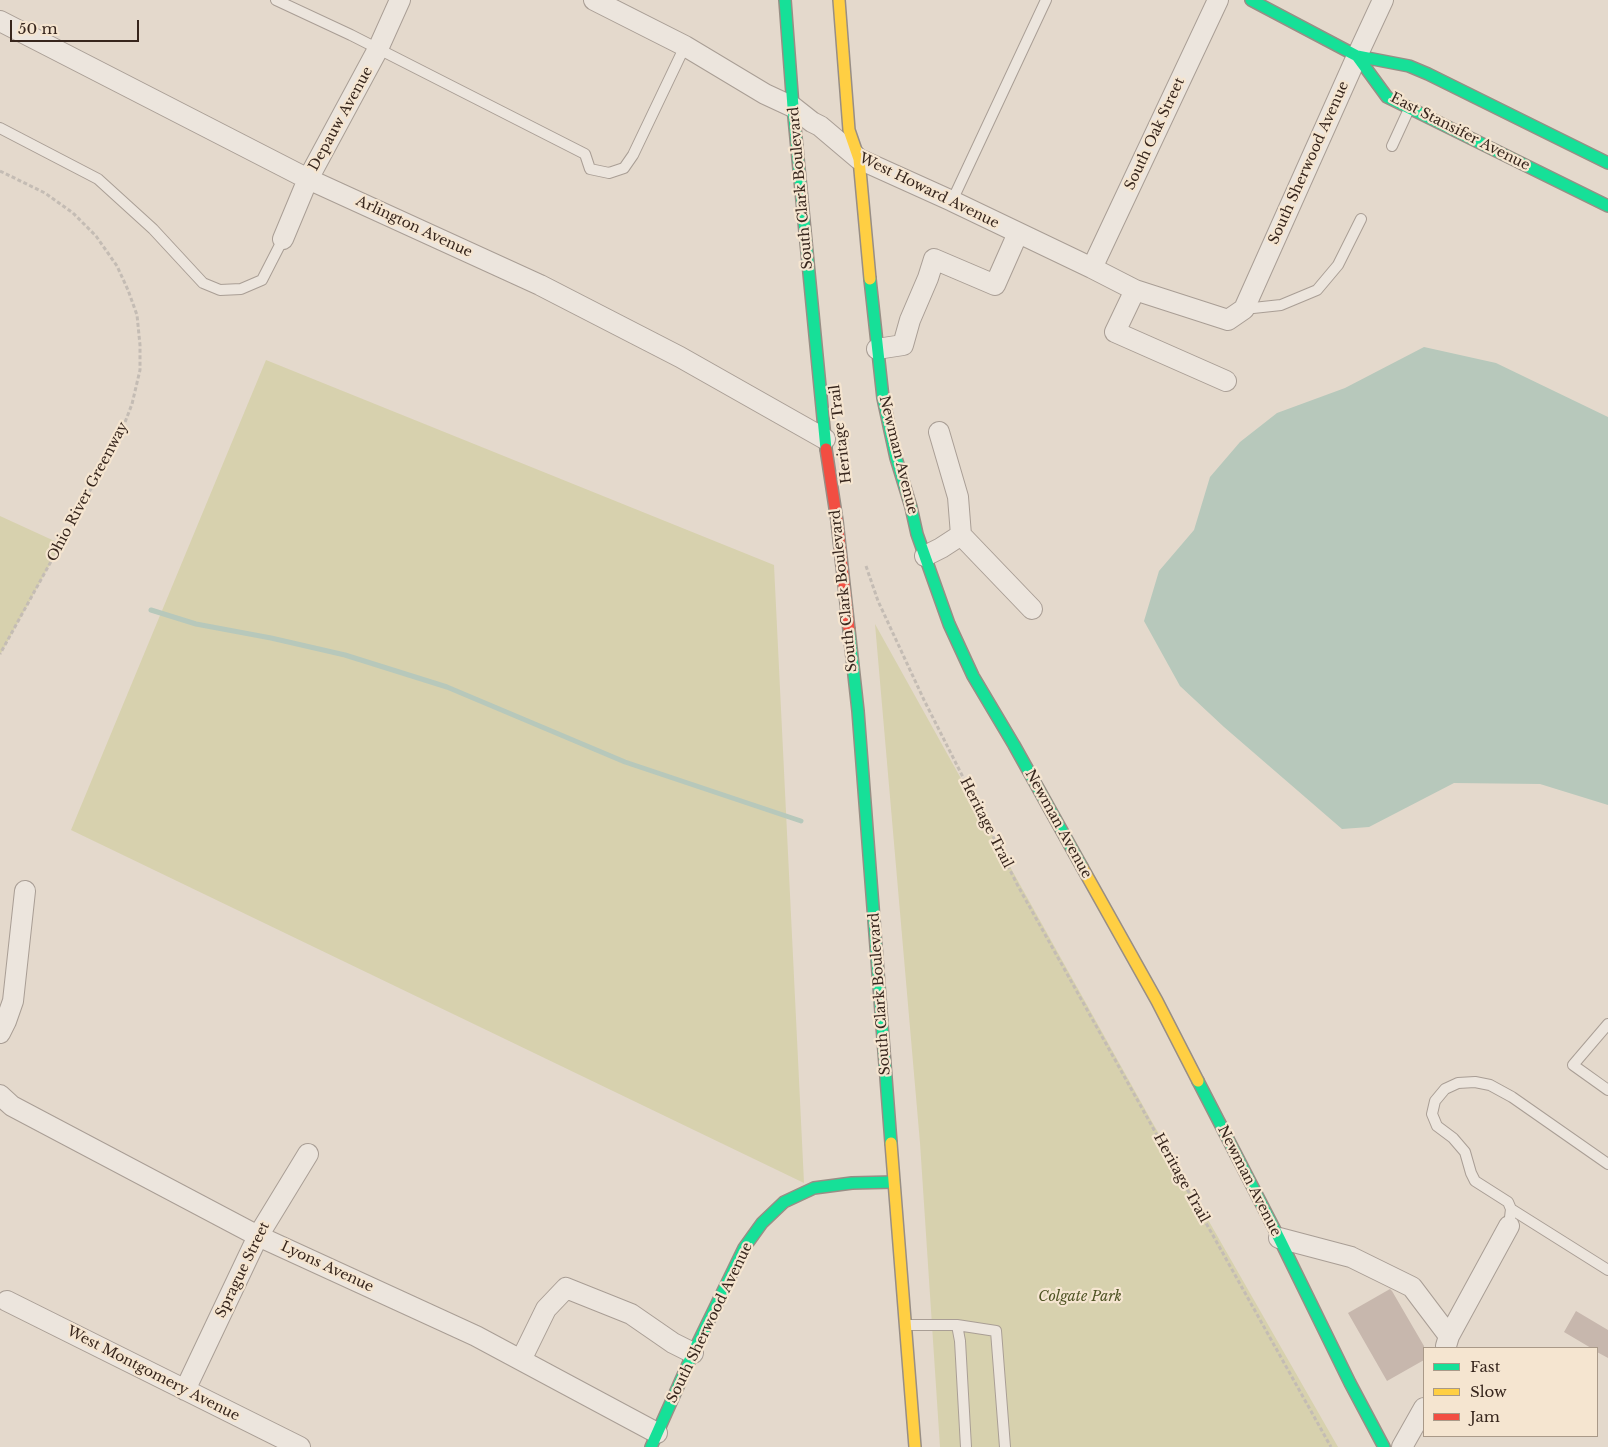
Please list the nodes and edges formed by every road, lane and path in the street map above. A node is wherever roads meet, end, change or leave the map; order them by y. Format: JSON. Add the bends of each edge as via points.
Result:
{"nodes":[{"id":1,"x":276,"y":0,"type":"edge"},
{"id":2,"x":400,"y":0,"type":"edge"},
{"id":3,"x":785,"y":0,"type":"edge"},
{"id":4,"x":839,"y":0,"type":"edge"},
{"id":5,"x":1046,"y":0,"type":"edge"},
{"id":6,"x":1218,"y":0,"type":"edge"},
{"id":7,"x":1251,"y":0,"type":"edge"},
{"id":8,"x":1383,"y":0,"type":"edge"},
{"id":9,"x":600,"y":1,"type":"edge"},
{"id":10,"x":0,"y":21,"type":"edge"},
{"id":11,"x":685,"y":46,"type":"junction"},
{"id":12,"x":378,"y":49,"type":"junction"},
{"id":13,"x":1357,"y":56,"type":"junction"},
{"id":14,"x":793,"y":107,"type":"junction"},
{"id":15,"x":1409,"y":108,"type":"junction"},
{"id":16,"x":0,"y":128,"type":"edge"},
{"id":17,"x":1392,"y":146,"type":"dead end"},
{"id":18,"x":859,"y":159,"type":"junction"},
{"id":19,"x":1607,"y":159,"type":"edge"},
{"id":20,"x":0,"y":171,"type":"edge"},
{"id":21,"x":308,"y":179,"type":"junction"},
{"id":22,"x":952,"y":201,"type":"junction"},
{"id":23,"x":1608,"y":206,"type":"edge"},
{"id":24,"x":1361,"y":219,"type":"dead end"},
{"id":25,"x":1018,"y":233,"type":"junction"},
{"id":26,"x":283,"y":239,"type":"joint"},
{"id":27,"x":1092,"y":268,"type":"junction"},
{"id":28,"x":1134,"y":290,"type":"junction"},
{"id":29,"x":1236,"y":314,"type":"junction"},
{"id":30,"x":876,"y":349,"type":"junction"},
{"id":31,"x":1226,"y":381,"type":"dead end"},
{"id":32,"x":939,"y":432,"type":"dead end"},
{"id":33,"x":825,"y":439,"type":"junction"},
{"id":34,"x":961,"y":535,"type":"junction"},
{"id":35,"x":925,"y":556,"type":"junction"},
{"id":36,"x":864,"y":563,"type":"dead end"},
{"id":37,"x":1032,"y":608,"type":"dead end"},
{"id":38,"x":0,"y":654,"type":"edge"},
{"id":39,"x":25,"y":891,"type":"dead end"},
{"id":40,"x":1608,"y":1024,"type":"edge"},
{"id":41,"x":0,"y":1033,"type":"edge"},
{"id":42,"x":1608,"y":1090,"type":"edge"},
{"id":43,"x":0,"y":1095,"type":"edge"},
{"id":44,"x":308,"y":1154,"type":"dead end"},
{"id":45,"x":1608,"y":1164,"type":"edge"},
{"id":46,"x":894,"y":1182,"type":"junction"},
{"id":47,"x":1510,"y":1218,"type":"junction"},
{"id":48,"x":258,"y":1236,"type":"junction"},
{"id":49,"x":1279,"y":1238,"type":"junction"},
{"id":50,"x":1608,"y":1270,"type":"edge"},
{"id":51,"x":7,"y":1301,"type":"dead end"},
{"id":52,"x":906,"y":1325,"type":"junction"},
{"id":53,"x":957,"y":1325,"type":"junction"},
{"id":54,"x":1448,"y":1342,"type":"edge"},
{"id":55,"x":693,"y":1352,"type":"junction"},
{"id":56,"x":521,"y":1360,"type":"junction"},
{"id":57,"x":185,"y":1390,"type":"junction"},
{"id":58,"x":1423,"y":1410,"type":"edge"},
{"id":59,"x":654,"y":1440,"type":"edge"},
{"id":60,"x":300,"y":1447,"type":"edge"},
{"id":61,"x":915,"y":1447,"type":"edge"},
{"id":62,"x":966,"y":1447,"type":"edge"},
{"id":63,"x":1005,"y":1447,"type":"edge"},
{"id":64,"x":1331,"y":1447,"type":"edge"},
{"id":65,"x":1384,"y":1447,"type":"edge"},
{"id":66,"x":1402,"y":1447,"type":"edge"}],
"edges":[{"from":1,"to":12,"type":"lane"},
{"from":2,"to":12,"type":"street","name":"Depauw Avenue"},
{"from":3,"to":14,"type":"street","name":"South Clark Boulevard"},
{"from":4,"to":18,"type":"street","via":[[849,130]]},
{"from":5,"to":22,"type":"lane"},
{"from":6,"to":27,"type":"street","name":"South Oak Street"},
{"from":7,"to":13,"type":"street"},
{"from":8,"to":13,"type":"street","name":"South Sherwood Avenue"},
{"from":9,"to":11,"type":"street","name":"West Howard Avenue"},
{"from":10,"to":21,"type":"street","name":"Arlington Avenue"},
{"from":11,"to":12,"type":"lane","via":[[633,155],[624,168],[609,173],[590,169],[585,154]]},
{"from":11,"to":14,"type":"street","name":"West Howard Avenue"},
{"from":12,"to":21,"type":"street","name":"Depauw Avenue"},
{"from":13,"to":15,"type":"street","name":"East Stansifer Avenue","via":[[1387,97]]},
{"from":13,"to":19,"type":"street","via":[[1409,66]]},
{"from":13,"to":29,"type":"street","name":"South Sherwood Avenue"},
{"from":14,"to":18,"type":"street","name":"West Howard Avenue"},
{"from":14,"to":33,"type":"street","name":"South Clark Boulevard"},
{"from":15,"to":17,"type":"lane"},
{"from":15,"to":23,"type":"street","name":"East Stansifer Avenue"},
{"from":16,"to":26,"type":"lane","via":[[98,179],[153,229],[203,283],[220,290],[241,289],[262,280]]},
{"from":18,"to":22,"type":"street","name":"West Howard Avenue"},
{"from":18,"to":30,"type":"street","name":"Newman Avenue"},
{"from":20,"to":38,"type":"path","name":"Ohio River Greenway","via":[[44,193],[73,213],[96,236],[117,266],[137,315],[140,370],[120,438]]},
{"from":21,"to":26,"type":"street","name":"Depauw Avenue"},
{"from":21,"to":33,"type":"street","name":"Arlington Avenue","via":[[557,294],[680,357]]},
{"from":22,"to":25,"type":"street","name":"West Howard Avenue"},
{"from":24,"to":29,"type":"lane","via":[[1338,265],[1317,290],[1281,305]]},
{"from":25,"to":27,"type":"street","name":"West Howard Avenue"},
{"from":25,"to":30,"type":"street","via":[[995,285],[934,259],[903,345]]},
{"from":27,"to":28,"type":"street","name":"West Howard Avenue"},
{"from":28,"to":29,"type":"street","name":"West Howard Avenue"},
{"from":28,"to":31,"type":"street","via":[[1115,332]]},
{"from":30,"to":35,"type":"street","name":"Newman Avenue","via":[[882,398],[896,458]]},
{"from":32,"to":34,"type":"street","via":[[958,497]]},
{"from":33,"to":46,"type":"street","name":"South Clark Boulevard","via":[[858,711]]},
{"from":34,"to":35,"type":"street"},
{"from":34,"to":37,"type":"street"},
{"from":35,"to":49,"type":"street","name":"Newman Avenue","via":[[949,624],[973,676],[1157,1001]]},
{"from":36,"to":64,"type":"path","name":"Heritage Trail","via":[[924,700],[1018,886]]},
{"from":39,"to":41,"type":"street","via":[[13,1001]]},
{"from":40,"to":42,"type":"lane","via":[[1574,1065]]},
{"from":43,"to":48,"type":"street","name":"Lyons Avenue","via":[[12,1106]]},
{"from":44,"to":48,"type":"street","name":"Sprague Street"},
{"from":45,"to":47,"type":"lane","via":[[1490,1085],[1458,1083],[1445,1089],[1435,1101],[1432,1114],[1437,1126],[1465,1152],[1475,1180],[1508,1202]]},
{"from":46,"to":52,"type":"street","name":"South Clark Boulevard"},
{"from":46,"to":55,"type":"street","name":"South Sherwood Avenue","via":[[814,1188],[784,1202],[762,1223],[744,1248]]},
{"from":47,"to":50,"type":"lane"},
{"from":47,"to":54,"type":"street"},
{"from":48,"to":56,"type":"street","name":"Lyons Avenue","via":[[476,1336]]},
{"from":48,"to":57,"type":"street","name":"Sprague Street"},
{"from":49,"to":54,"type":"street","via":[[1351,1258],[1412,1287]]},
{"from":49,"to":65,"type":"street","name":"Newman Avenue"},
{"from":51,"to":57,"type":"street","name":"West Montgomery Avenue"},
{"from":52,"to":53,"type":"lane"},
{"from":52,"to":61,"type":"street","name":"South Clark Boulevard"},
{"from":53,"to":62,"type":"lane"},
{"from":53,"to":63,"type":"lane","via":[[996,1331]]},
{"from":55,"to":56,"type":"street","via":[[673,1343],[631,1314],[566,1288],[546,1309]]},
{"from":55,"to":59,"type":"street","name":"South Sherwood Avenue"},
{"from":56,"to":59,"type":"street","name":"Lyons Avenue"},
{"from":57,"to":60,"type":"street","name":"West Montgomery Avenue"},
{"from":58,"to":66,"type":"street"}]}
